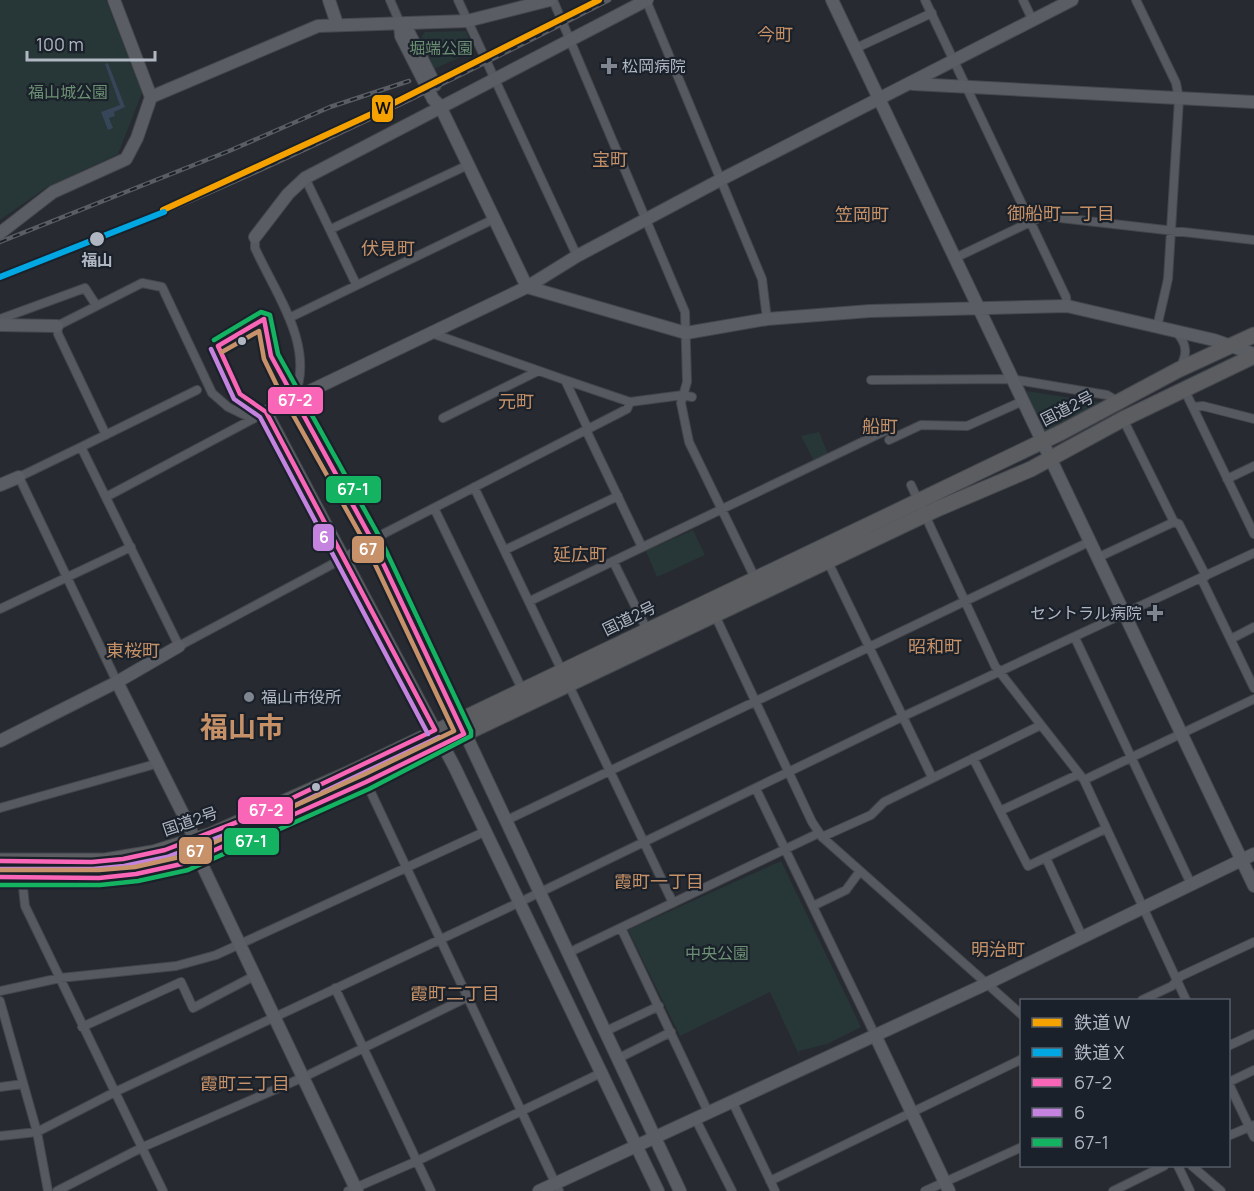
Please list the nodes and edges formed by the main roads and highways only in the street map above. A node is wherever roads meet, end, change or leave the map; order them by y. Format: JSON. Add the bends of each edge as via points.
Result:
{"nodes":[{"id":1,"x":1254,"y":335,"type":"edge"},
{"id":2,"x":1254,"y":355,"type":"edge"},
{"id":3,"x":566,"y":676,"type":"junction"},
{"id":4,"x":461,"y":727,"type":"junction"},
{"id":5,"x":0,"y":861,"type":"edge"},
{"id":6,"x":0,"y":877,"type":"edge"}],
"edges":[{"from":1,"to":3,"type":"highway","name":"国道2号","via":[[647,630]]},
{"from":2,"to":3,"type":"highway","name":"国道2号","via":[[1050,459],[715,615]]},
{"from":3,"to":4,"type":"highway","name":"国道2号"},
{"from":3,"to":4,"type":"highway","name":"国道2号","via":[[522,689]]},
{"from":4,"to":5,"type":"highway","name":"国道2号","via":[[435,730],[352,772],[195,841],[105,861]]},
{"from":4,"to":6,"type":"highway","name":"国道2号","via":[[442,744],[201,859],[136,874],[69,879]]}]}
